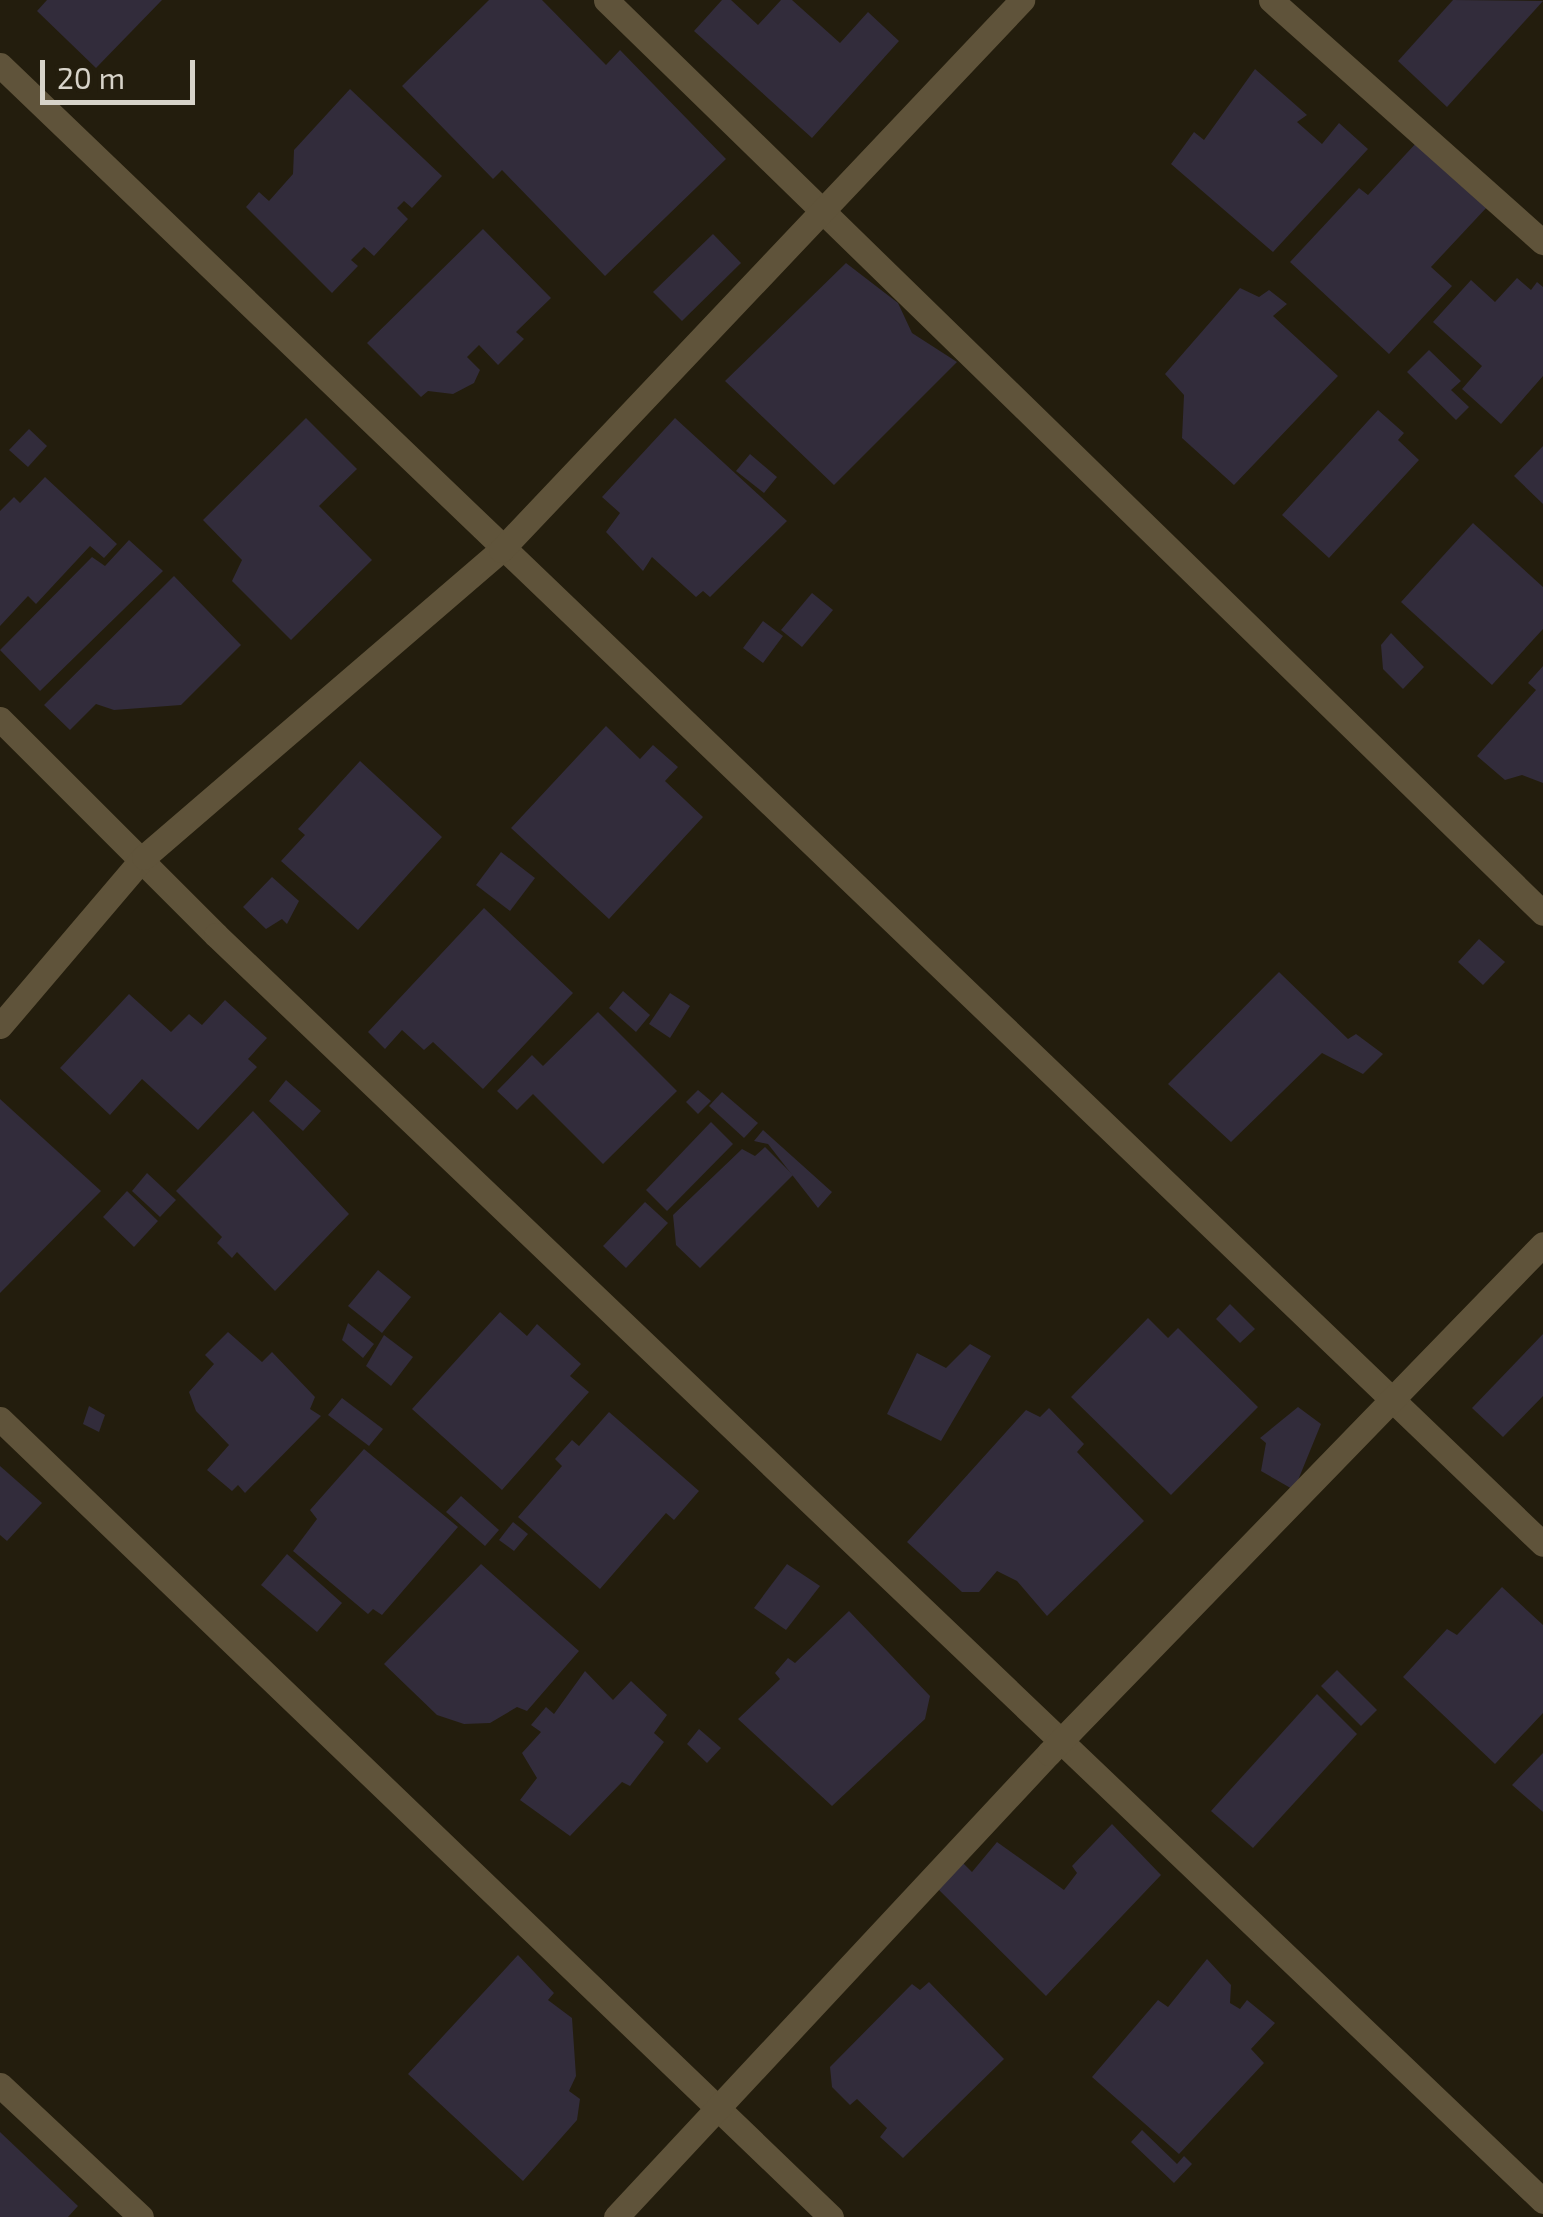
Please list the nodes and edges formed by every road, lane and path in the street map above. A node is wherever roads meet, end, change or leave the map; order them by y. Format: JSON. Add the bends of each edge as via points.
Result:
{"nodes":[{"id":1,"x":606,"y":0,"type":"edge"},
{"id":2,"x":1022,"y":0,"type":"edge"},
{"id":3,"x":1272,"y":0,"type":"edge"},
{"id":4,"x":0,"y":65,"type":"edge"},
{"id":5,"x":826,"y":208,"type":"junction"},
{"id":6,"x":1543,"y":242,"type":"edge"},
{"id":7,"x":501,"y":550,"type":"junction"},
{"id":8,"x":0,"y":720,"type":"edge"},
{"id":9,"x":144,"y":857,"type":"junction"},
{"id":10,"x":1543,"y":913,"type":"edge"},
{"id":11,"x":0,"y":1026,"type":"edge"},
{"id":12,"x":1543,"y":1244,"type":"edge"},
{"id":13,"x":1392,"y":1400,"type":"junction"},
{"id":14,"x":0,"y":1419,"type":"edge"},
{"id":15,"x":1543,"y":1544,"type":"edge"},
{"id":16,"x":1060,"y":1742,"type":"junction"},
{"id":17,"x":0,"y":2085,"type":"edge"},
{"id":18,"x":718,"y":2108,"type":"junction"},
{"id":19,"x":1543,"y":2201,"type":"edge"},
{"id":20,"x":141,"y":2217,"type":"edge"},
{"id":21,"x":616,"y":2217,"type":"edge"},
{"id":22,"x":831,"y":2217,"type":"edge"}],
"edges":[{"from":1,"to":5,"type":"street"},
{"from":2,"to":5,"type":"street"},
{"from":3,"to":6,"type":"street"},
{"from":4,"to":7,"type":"street"},
{"from":5,"to":7,"type":"street"},
{"from":5,"to":10,"type":"street"},
{"from":7,"to":9,"type":"street"},
{"from":7,"to":13,"type":"street"},
{"from":8,"to":9,"type":"street"},
{"from":9,"to":11,"type":"street"},
{"from":9,"to":16,"type":"street","via":[[216,935]]},
{"from":12,"to":13,"type":"street"},
{"from":13,"to":15,"type":"street"},
{"from":13,"to":16,"type":"street"},
{"from":14,"to":18,"type":"street"},
{"from":16,"to":18,"type":"street"},
{"from":16,"to":19,"type":"street"},
{"from":17,"to":20,"type":"street"},
{"from":18,"to":21,"type":"street"},
{"from":18,"to":22,"type":"street"}]}
